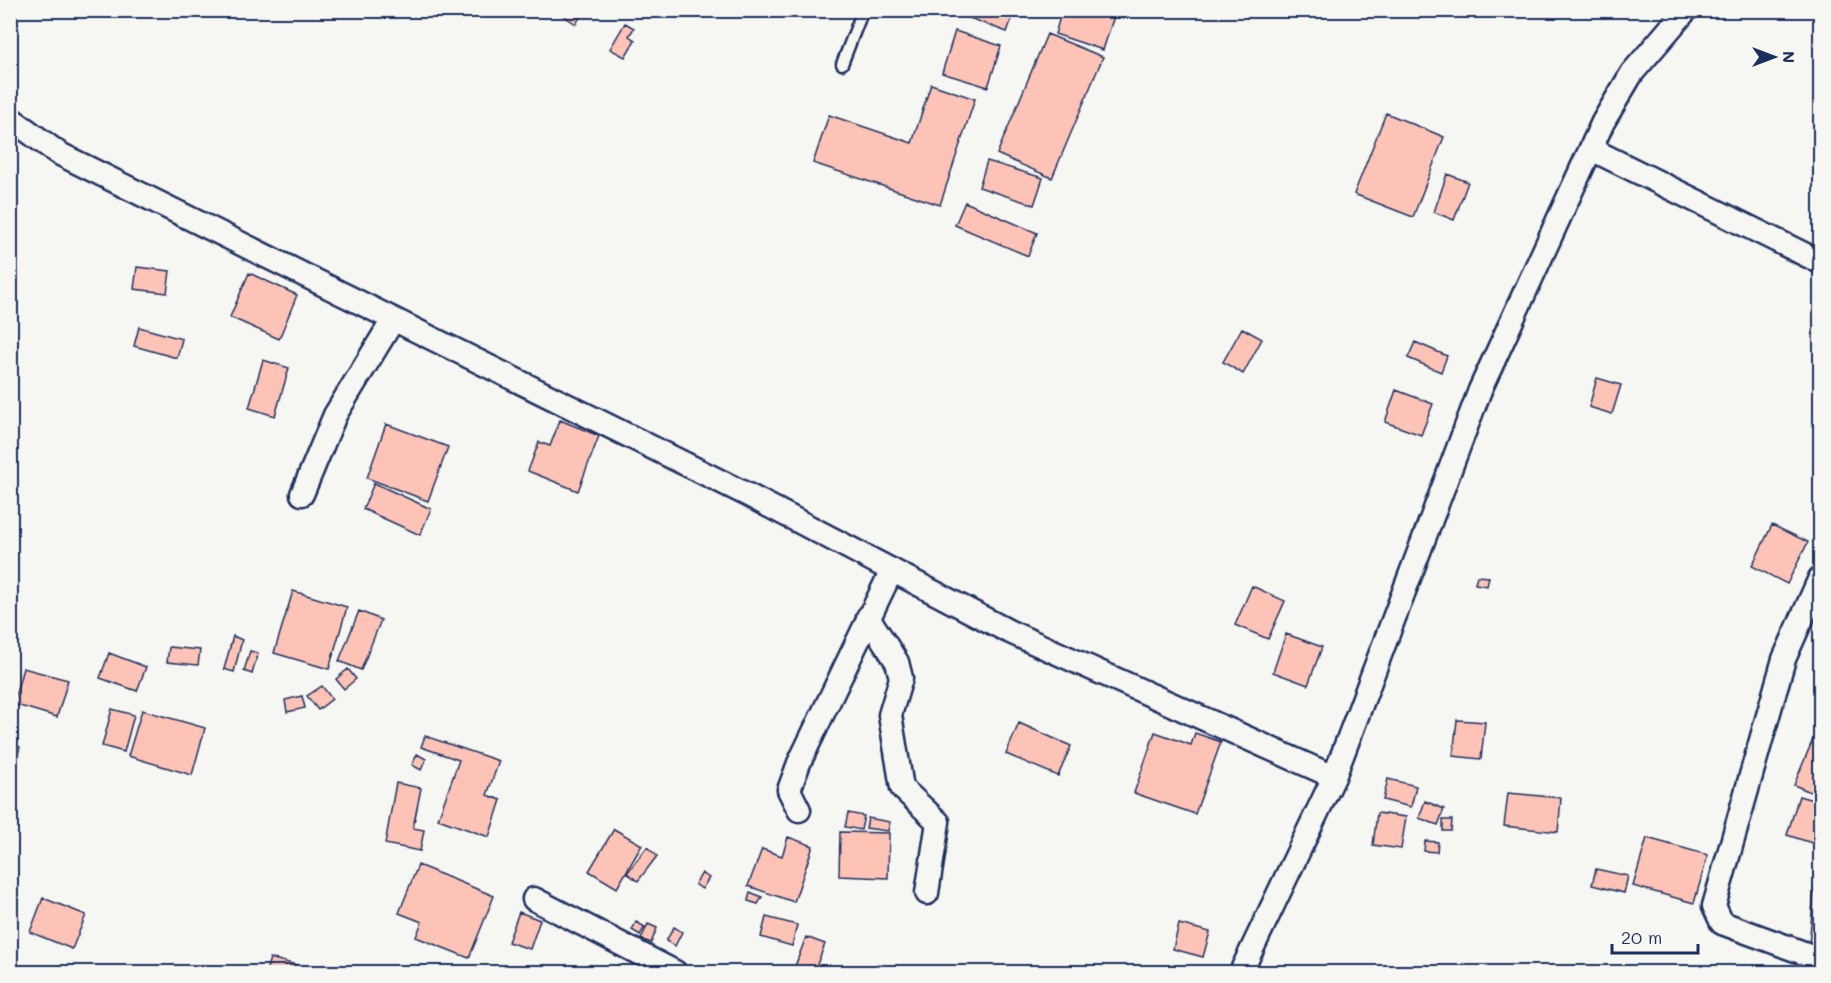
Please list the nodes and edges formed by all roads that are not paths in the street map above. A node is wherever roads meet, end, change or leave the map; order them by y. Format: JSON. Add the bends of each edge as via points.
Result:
{"nodes":[{"id":1,"x":863,"y":10,"type":"edge"},
{"id":2,"x":1686,"y":10,"type":"edge"},
{"id":3,"x":842,"y":64,"type":"dead end"},
{"id":4,"x":10,"y":118,"type":"edge"},
{"id":5,"x":1591,"y":149,"type":"junction"},
{"id":6,"x":1821,"y":262,"type":"edge"},
{"id":7,"x":393,"y":320,"type":"junction"},
{"id":8,"x":303,"y":494,"type":"dead end"},
{"id":9,"x":891,"y":570,"type":"junction"},
{"id":10,"x":1821,"y":578,"type":"edge"},
{"id":11,"x":868,"y":617,"type":"junction"},
{"id":12,"x":1334,"y":777,"type":"junction"},
{"id":13,"x":799,"y":810,"type":"dead end"},
{"id":14,"x":927,"y":893,"type":"dead end"},
{"id":15,"x":534,"y":899,"type":"dead end"},
{"id":16,"x":1821,"y":959,"type":"edge"},
{"id":17,"x":675,"y":972,"type":"edge"},
{"id":18,"x":1241,"y":972,"type":"edge"}],
"edges":[{"from":1,"to":3,"type":"lane"},
{"from":2,"to":5,"type":"street","via":[[1632,73]]},
{"from":4,"to":7,"type":"street","via":[[58,153]]},
{"from":5,"to":6,"type":"street"},
{"from":5,"to":12,"type":"street","via":[[1480,390]]},
{"from":7,"to":8,"type":"street","via":[[335,415]]},
{"from":7,"to":9,"type":"street"},
{"from":9,"to":11,"type":"street"},
{"from":9,"to":12,"type":"street","via":[[1008,631]]},
{"from":10,"to":16,"type":"street","via":[[1784,659],[1714,906],[1722,924]]},
{"from":11,"to":13,"type":"street","via":[[789,790]]},
{"from":11,"to":14,"type":"street","via":[[897,662],[901,678],[890,715],[902,788],[938,822]]},
{"from":12,"to":18,"type":"street"},
{"from":15,"to":17,"type":"street"}]}
